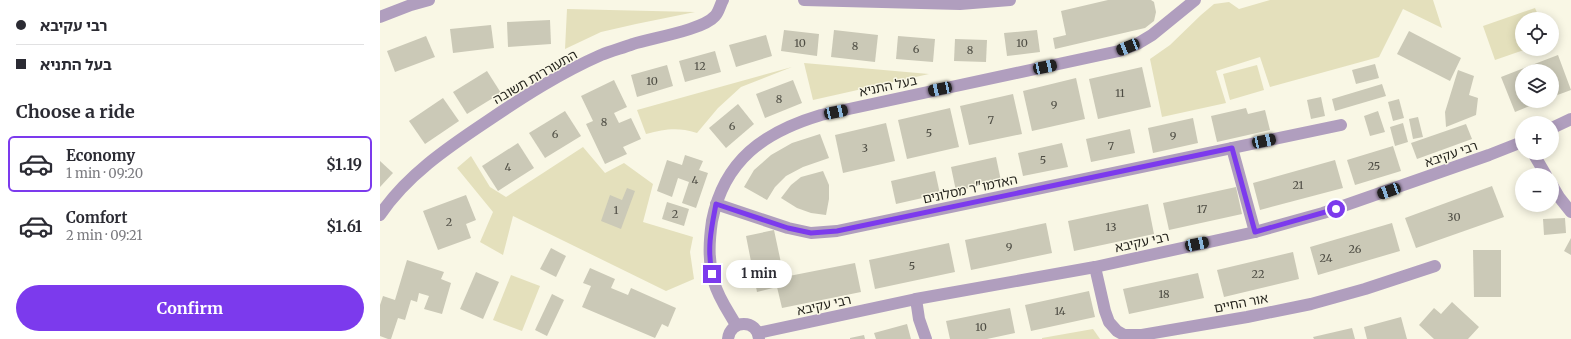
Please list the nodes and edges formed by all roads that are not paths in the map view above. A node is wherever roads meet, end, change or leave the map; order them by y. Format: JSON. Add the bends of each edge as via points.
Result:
{"nodes":[{"id":1,"x":429,"y":0,"type":"edge"},
{"id":2,"x":723,"y":0,"type":"edge"},
{"id":3,"x":804,"y":0,"type":"edge"},
{"id":4,"x":1010,"y":0,"type":"edge"},
{"id":5,"x":1186,"y":0,"type":"edge"},
{"id":6,"x":1194,"y":0,"type":"edge"},
{"id":7,"x":380,"y":17,"type":"edge"},
{"id":8,"x":1172,"y":19,"type":"junction"},
{"id":9,"x":1571,"y":119,"type":"edge"},
{"id":10,"x":1341,"y":125,"type":"dead end"},
{"id":11,"x":1559,"y":125,"type":"edge"},
{"id":12,"x":1515,"y":145,"type":"edge"},
{"id":13,"x":1232,"y":148,"type":"junction"},
{"id":14,"x":1559,"y":195,"type":"edge"},
{"id":15,"x":716,"y":204,"type":"junction"},
{"id":16,"x":1571,"y":212,"type":"edge"},
{"id":17,"x":380,"y":216,"type":"edge"},
{"id":18,"x":1255,"y":232,"type":"junction"},
{"id":19,"x":1095,"y":266,"type":"junction"},
{"id":20,"x":1435,"y":266,"type":"dead end"},
{"id":21,"x":916,"y":299,"type":"junction"},
{"id":22,"x":736,"y":325,"type":"junction"},
{"id":23,"x":758,"y":336,"type":"edge"},
{"id":24,"x":728,"y":339,"type":"edge"},
{"id":25,"x":926,"y":339,"type":"edge"}],
"edges":[{"from":1,"to":7,"type":"street"},
{"from":2,"to":17,"type":"street","name":"התעוררות תשובה","via":[[710,22],[601,56],[521,99],[465,136],[415,174]]},
{"from":3,"to":4,"type":"street","via":[[960,4]]},
{"from":5,"to":8,"type":"street","name":"בעל התניא"},
{"from":6,"to":8,"type":"street","name":"בעל התניא"},
{"from":8,"to":15,"type":"street","name":"בעל התניא","via":[[1152,35],[1119,51],[798,122],[775,132],[739,162]]},
{"from":9,"to":11,"type":"street"},
{"from":10,"to":13,"type":"street","name":"האדמו\"ר מסלונים"},
{"from":12,"to":18,"type":"street","name":"רבי עקיבא","via":[[1323,213]]},
{"from":13,"to":15,"type":"street","name":"האדמו\"ר מסלונים","via":[[837,231],[811,233],[788,228]]},
{"from":13,"to":18,"type":"street"},
{"from":14,"to":16,"type":"street"},
{"from":15,"to":22,"type":"street","name":"בעל התניא","via":[[710,234],[709,258],[714,283]]},
{"from":18,"to":19,"type":"street","name":"רבי עקיבא"},
{"from":19,"to":20,"type":"street","name":"אור החיים","via":[[1109,322],[1117,332],[1124,335],[1142,335],[1311,304]]},
{"from":19,"to":21,"type":"street","name":"רבי עקיבא"},
{"from":21,"to":23,"type":"street","name":"רבי עקיבא"},
{"from":21,"to":25,"type":"street"},
{"from":22,"to":23,"type":"street","via":[[740,323],[753,326]]},
{"from":22,"to":24,"type":"street","via":[[730,331]]}]}
